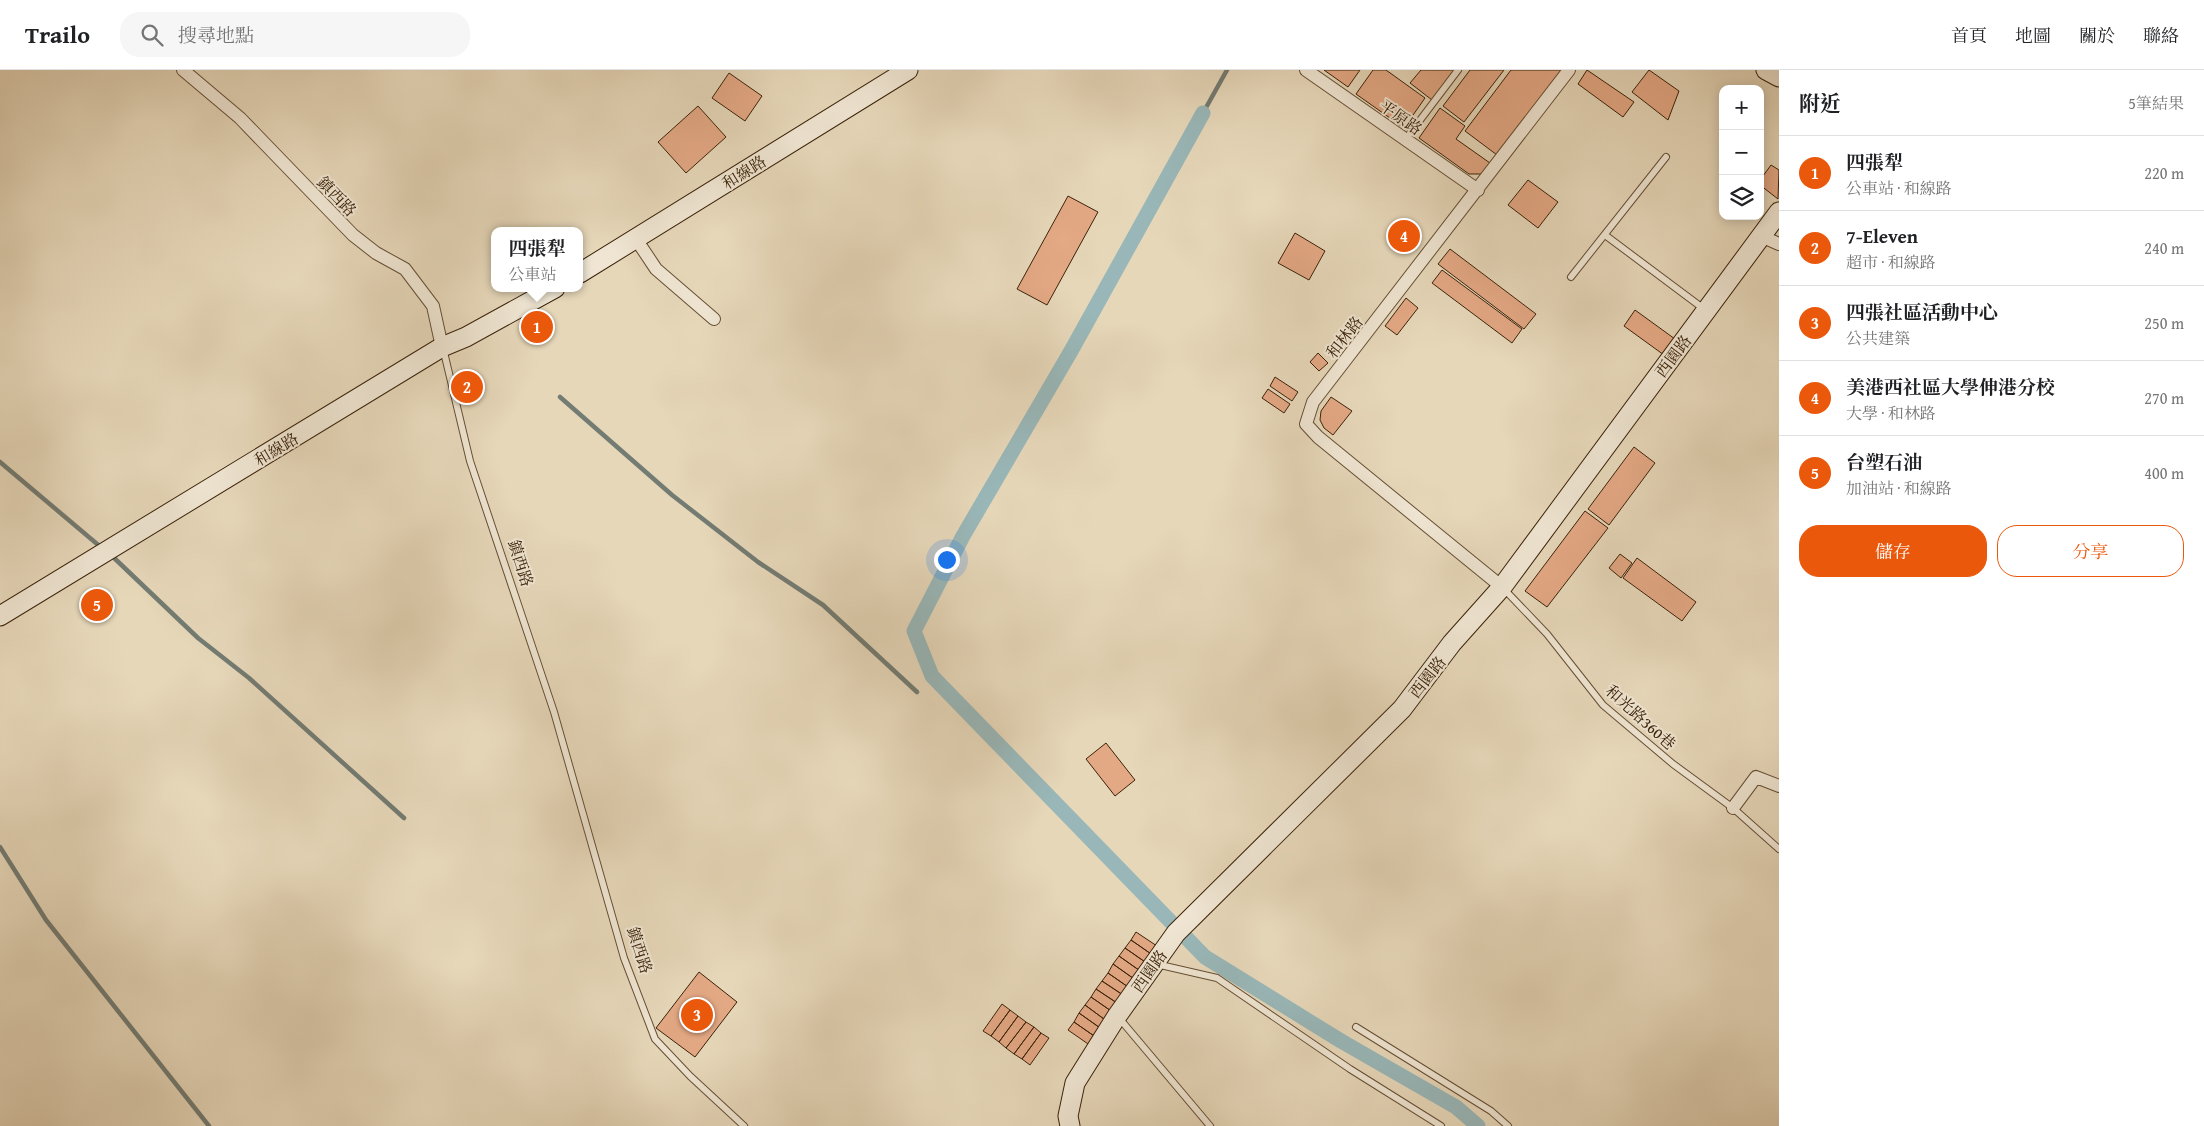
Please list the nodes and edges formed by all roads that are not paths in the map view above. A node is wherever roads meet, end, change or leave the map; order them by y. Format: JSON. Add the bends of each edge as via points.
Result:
{"nodes":[{"id":1,"x":183,"y":70,"type":"edge"},
{"id":2,"x":908,"y":70,"type":"edge"},
{"id":3,"x":1306,"y":70,"type":"edge"},
{"id":4,"x":1458,"y":70,"type":"edge"},
{"id":5,"x":1569,"y":70,"type":"edge"},
{"id":6,"x":1766,"y":70,"type":"edge"},
{"id":7,"x":1779,"y":76,"type":"edge"},
{"id":8,"x":1405,"y":140,"type":"junction"},
{"id":9,"x":1666,"y":157,"type":"dead end"},
{"id":10,"x":1478,"y":190,"type":"junction"},
{"id":11,"x":1779,"y":212,"type":"edge"},
{"id":12,"x":1605,"y":235,"type":"junction"},
{"id":13,"x":1761,"y":236,"type":"junction"},
{"id":14,"x":636,"y":239,"type":"junction"},
{"id":15,"x":1779,"y":244,"type":"edge"},
{"id":16,"x":583,"y":271,"type":"edge"},
{"id":17,"x":1570,"y":277,"type":"dead end"},
{"id":18,"x":548,"y":292,"type":"edge"},
{"id":19,"x":1707,"y":311,"type":"junction"},
{"id":20,"x":714,"y":319,"type":"dead end"},
{"id":21,"x":442,"y":347,"type":"junction"},
{"id":22,"x":1502,"y":587,"type":"junction"},
{"id":23,"x":0,"y":616,"type":"edge"},
{"id":24,"x":1779,"y":786,"type":"edge"},
{"id":25,"x":1732,"y":808,"type":"junction"},
{"id":26,"x":1779,"y":849,"type":"edge"},
{"id":27,"x":1154,"y":964,"type":"junction"},
{"id":28,"x":1118,"y":1016,"type":"junction"},
{"id":29,"x":1356,"y":1026,"type":"dead end"},
{"id":30,"x":744,"y":1126,"type":"edge"},
{"id":31,"x":1070,"y":1126,"type":"edge"},
{"id":32,"x":1210,"y":1126,"type":"edge"},
{"id":33,"x":1441,"y":1126,"type":"edge"},
{"id":34,"x":1508,"y":1126,"type":"edge"}],
"edges":[{"from":1,"to":21,"type":"street","name":"鎮西路","via":[[240,118],[353,235],[405,269],[433,306]]},
{"from":2,"to":14,"type":"street","name":"和線路"},
{"from":3,"to":8,"type":"street","name":"平原路"},
{"from":4,"to":8,"type":"lane"},
{"from":5,"to":10,"type":"street","name":"和林路"},
{"from":6,"to":7,"type":"street"},
{"from":8,"to":10,"type":"street","name":"平原路"},
{"from":9,"to":12,"type":"lane"},
{"from":10,"to":22,"type":"street","name":"和林路","via":[[1313,402],[1306,424]]},
{"from":11,"to":13,"type":"street","name":"西園路"},
{"from":12,"to":17,"type":"lane"},
{"from":12,"to":19,"type":"lane"},
{"from":13,"to":15,"type":"street"},
{"from":13,"to":19,"type":"street","name":"西園路"},
{"from":14,"to":16,"type":"street","name":"和線路"},
{"from":14,"to":20,"type":"street","via":[[656,270]]},
{"from":18,"to":21,"type":"street","name":"和線路"},
{"from":19,"to":22,"type":"street","name":"西園路"},
{"from":21,"to":23,"type":"street","name":"和線路"},
{"from":21,"to":30,"type":"lane","name":"鎮西路","via":[[470,461],[554,712],[624,958],[655,1039]]},
{"from":22,"to":25,"type":"lane","name":"和光路360巷","via":[[1547,634],[1603,704],[1673,764]]},
{"from":22,"to":27,"type":"street","name":"西園路","via":[[1452,643],[1402,709],[1176,933]]},
{"from":24,"to":25,"type":"street","via":[[1756,776]]},
{"from":25,"to":26,"type":"lane","name":"和光路360巷"},
{"from":27,"to":28,"type":"street","name":"西園路"},
{"from":27,"to":33,"type":"lane","via":[[1217,978],[1350,1069]]},
{"from":28,"to":31,"type":"street","name":"西園路","via":[[1075,1083],[1068,1116]]},
{"from":28,"to":32,"type":"lane"},
{"from":29,"to":34,"type":"lane","via":[[1491,1111]]}]}
